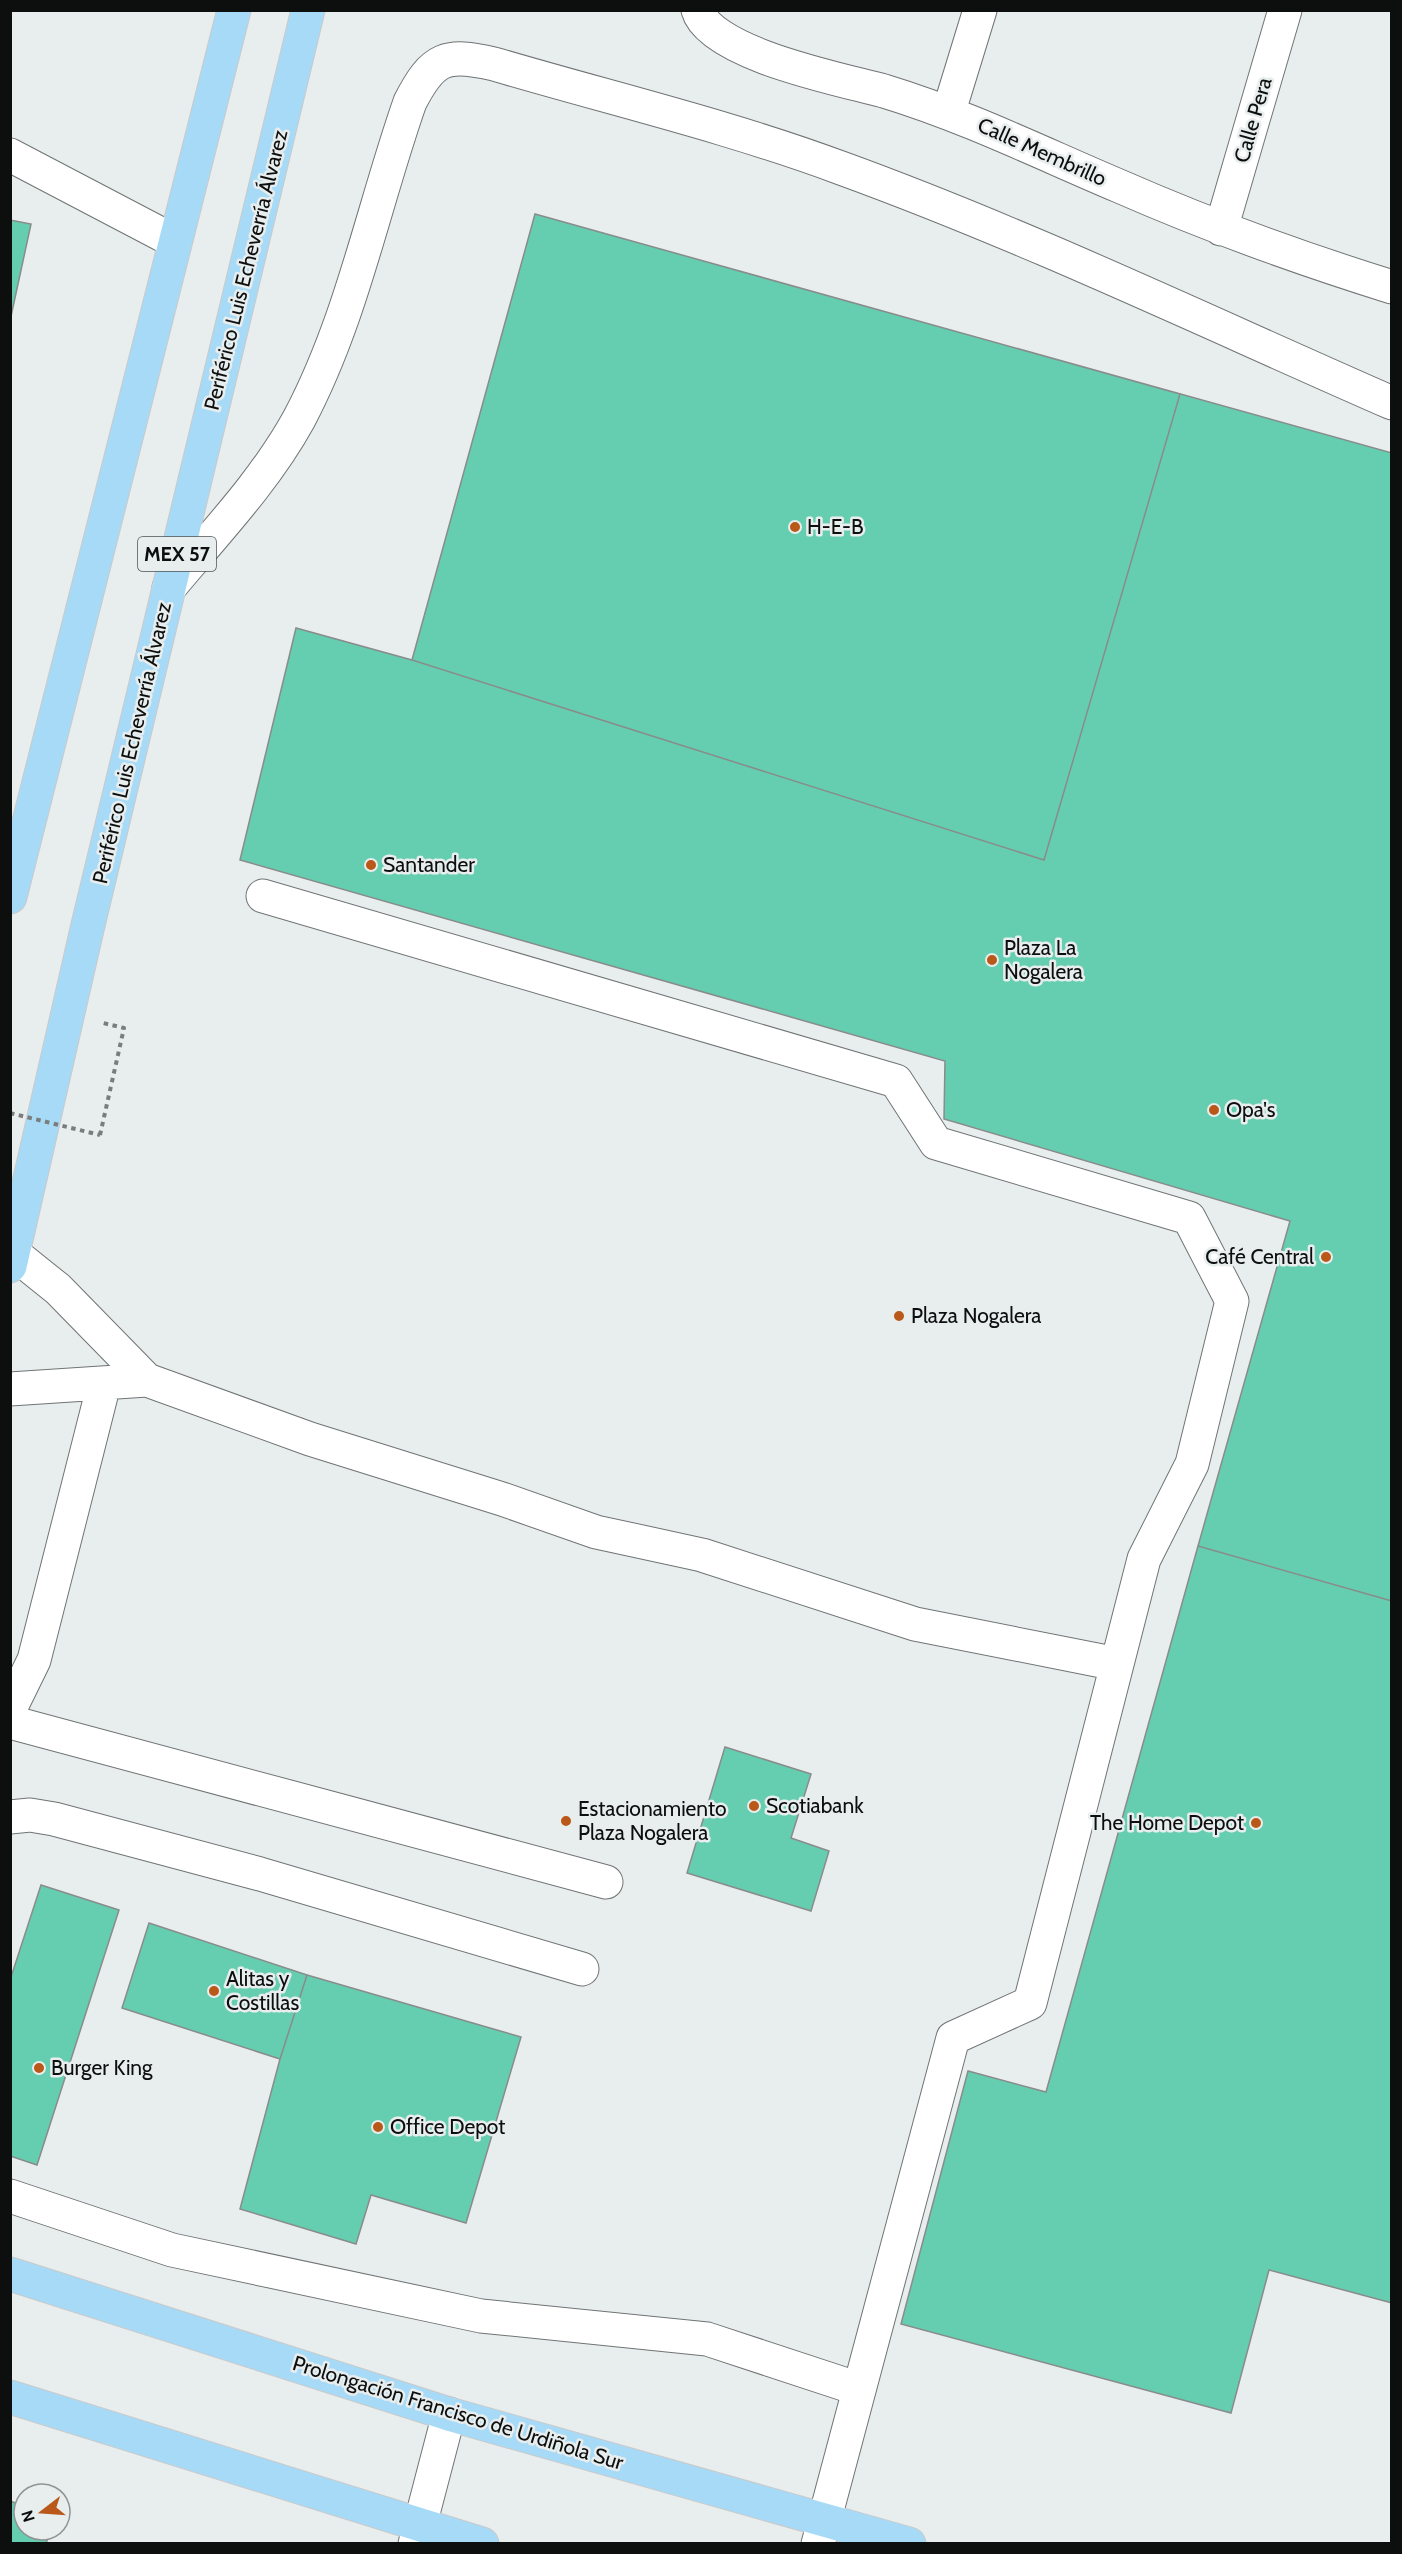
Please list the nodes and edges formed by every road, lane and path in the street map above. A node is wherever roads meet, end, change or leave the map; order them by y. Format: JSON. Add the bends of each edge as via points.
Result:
{"nodes":[{"id":1,"x":234,"y":10,"type":"edge"},
{"id":2,"x":308,"y":10,"type":"edge"},
{"id":3,"x":980,"y":10,"type":"edge"},
{"id":4,"x":1285,"y":10,"type":"edge"},
{"id":5,"x":698,"y":12,"type":"edge"},
{"id":6,"x":949,"y":111,"type":"junction"},
{"id":7,"x":10,"y":155,"type":"edge"},
{"id":8,"x":1221,"y":229,"type":"junction"},
{"id":9,"x":174,"y":241,"type":"junction"},
{"id":10,"x":1392,"y":287,"type":"edge"},
{"id":11,"x":1392,"y":403,"type":"edge"},
{"id":12,"x":169,"y":588,"type":"junction"},
{"id":13,"x":263,"y":896,"type":"dead end"},
{"id":14,"x":10,"y":897,"type":"edge"},
{"id":15,"x":68,"y":1014,"type":"junction"},
{"id":16,"x":10,"y":1113,"type":"edge"},
{"id":17,"x":12,"y":1259,"type":"edge"},
{"id":18,"x":147,"y":1380,"type":"junction"},
{"id":19,"x":104,"y":1384,"type":"junction"},
{"id":20,"x":10,"y":1389,"type":"edge"},
{"id":21,"x":1117,"y":1664,"type":"junction"},
{"id":22,"x":10,"y":1709,"type":"edge"},
{"id":23,"x":10,"y":1722,"type":"edge"},
{"id":24,"x":10,"y":1818,"type":"edge"},
{"id":25,"x":606,"y":1882,"type":"dead end"},
{"id":26,"x":582,"y":1970,"type":"dead end"},
{"id":27,"x":10,"y":2196,"type":"edge"},
{"id":28,"x":10,"y":2274,"type":"edge"},
{"id":29,"x":859,"y":2389,"type":"junction"},
{"id":30,"x":10,"y":2397,"type":"edge"},
{"id":31,"x":449,"y":2414,"type":"junction"},
{"id":32,"x":821,"y":2532,"type":"edge"},
{"id":33,"x":418,"y":2535,"type":"edge"},
{"id":34,"x":482,"y":2544,"type":"edge"},
{"id":35,"x":909,"y":2544,"type":"edge"}],
"edges":[{"from":1,"to":9,"type":"main road"},
{"from":2,"to":12,"type":"main road","name":"Periférico Luis Echeverría Álvarez","number":"MEX 57"},
{"from":3,"to":6,"type":"street"},
{"from":4,"to":8,"type":"street","name":"Calle Pera"},
{"from":5,"to":6,"type":"street","name":"Calle Membrillo","via":[[714,33],[744,50]]},
{"from":6,"to":8,"type":"street","name":"Calle Membrillo"},
{"from":7,"to":9,"type":"street"},
{"from":8,"to":10,"type":"street","name":"Calle Membrillo"},
{"from":9,"to":14,"type":"main road"},
{"from":11,"to":12,"type":"street","via":[[1051,252],[839,167],[494,64],[450,59],[433,67],[410,102],[356,281],[298,419],[271,462]]},
{"from":12,"to":15,"type":"main road","name":"Periférico Luis Echeverría Álvarez","number":"MEX 57"},
{"from":13,"to":21,"type":"street","via":[[896,1081],[936,1143],[1189,1218],[1232,1301],[1192,1464],[1144,1559]]},
{"from":15,"to":16,"type":"path","bridge":true,"via":[[124,1028],[100,1135]]},
{"from":15,"to":17,"type":"main road","name":"Periférico Luis Echeverría Álvarez","number":"MEX 57"},
{"from":17,"to":18,"type":"street","via":[[58,1289]]},
{"from":18,"to":19,"type":"street"},
{"from":18,"to":21,"type":"street","via":[[310,1440],[596,1532],[702,1556],[915,1624]]},
{"from":19,"to":20,"type":"street"},
{"from":19,"to":22,"type":"street","via":[[34,1660]]},
{"from":21,"to":29,"type":"street","via":[[1030,2003],[953,2038]]},
{"from":23,"to":25,"type":"street"},
{"from":24,"to":26,"type":"street","via":[[30,1815],[77,1825],[260,1874]]},
{"from":27,"to":29,"type":"street","via":[[172,2250],[481,2316],[707,2339]]},
{"from":28,"to":31,"type":"main road","name":"Prolongación Francisco de Urdiñola Sur"},
{"from":29,"to":32,"type":"street"},
{"from":30,"to":33,"type":"main road"},
{"from":31,"to":32,"type":"main road","name":"Prolongación Francisco de Urdiñola Sur"},
{"from":31,"to":33,"type":"street"},
{"from":32,"to":35,"type":"main road","name":"Prolongación Francisco de Urdiñola Sur"},
{"from":33,"to":34,"type":"main road"}]}
